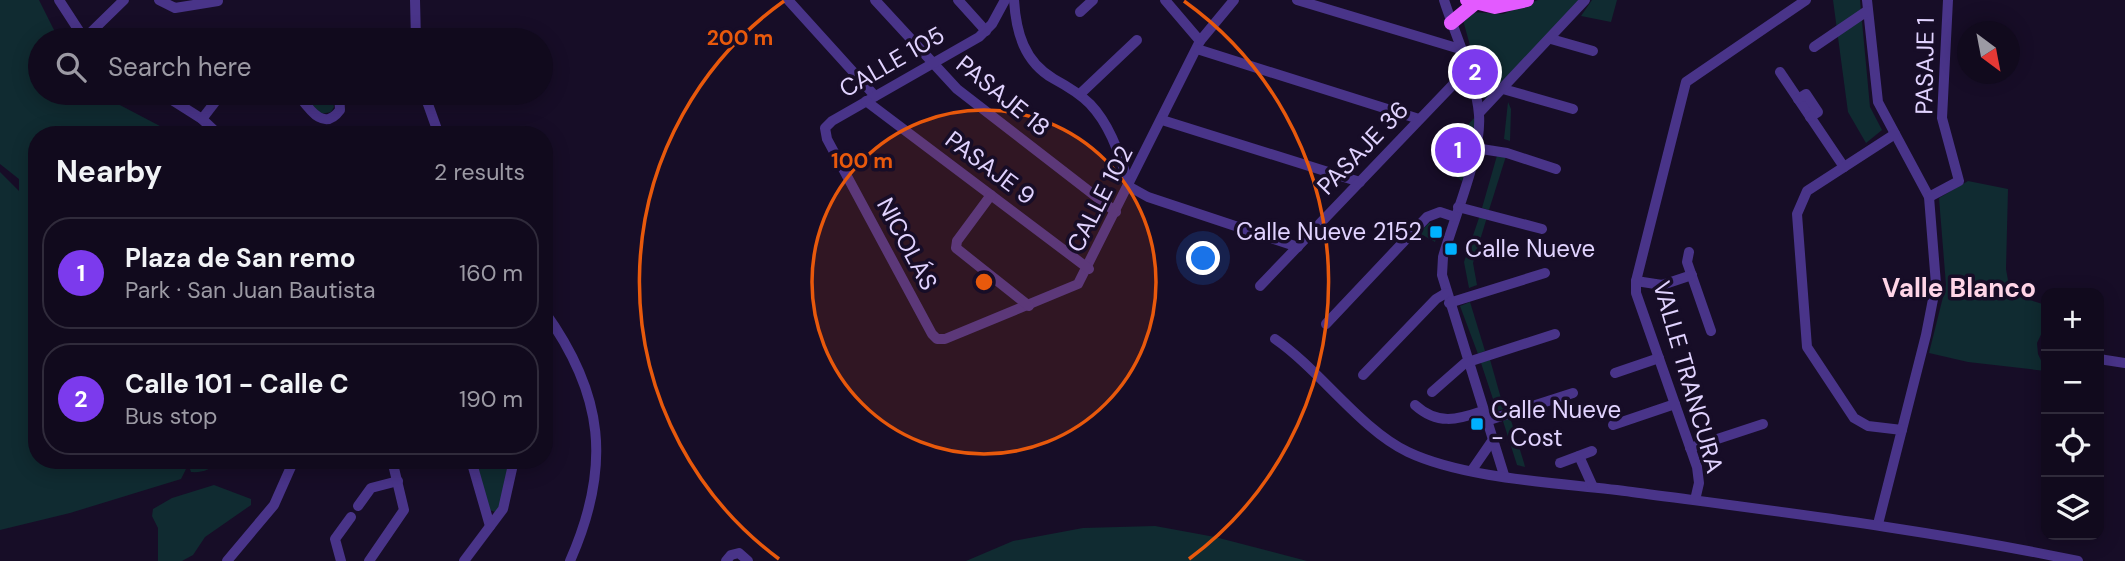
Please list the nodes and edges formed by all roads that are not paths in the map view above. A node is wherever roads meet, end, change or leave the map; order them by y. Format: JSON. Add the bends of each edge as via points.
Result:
{"nodes":[{"id":1,"x":58,"y":0,"type":"edge"},
{"id":2,"x":124,"y":0,"type":"edge"},
{"id":3,"x":159,"y":0,"type":"edge"},
{"id":4,"x":415,"y":0,"type":"edge"},
{"id":5,"x":788,"y":0,"type":"edge"},
{"id":6,"x":875,"y":0,"type":"edge"},
{"id":7,"x":958,"y":0,"type":"edge"},
{"id":8,"x":1005,"y":0,"type":"edge"},
{"id":9,"x":1014,"y":0,"type":"edge"},
{"id":10,"x":1093,"y":0,"type":"edge"},
{"id":11,"x":1165,"y":0,"type":"edge"},
{"id":12,"x":1234,"y":0,"type":"edge"},
{"id":13,"x":1297,"y":0,"type":"edge"},
{"id":14,"x":1444,"y":0,"type":"edge"},
{"id":15,"x":1527,"y":0,"type":"edge"},
{"id":16,"x":1585,"y":0,"type":"edge"},
{"id":17,"x":1806,"y":0,"type":"edge"},
{"id":18,"x":1948,"y":0,"type":"edge"},
{"id":19,"x":218,"y":1,"type":"edge"},
{"id":20,"x":1470,"y":2,"type":"edge"},
{"id":21,"x":1867,"y":6,"type":"edge"},
{"id":22,"x":1080,"y":12,"type":"dead end"},
{"id":23,"x":1451,"y":23,"type":"junction"},
{"id":24,"x":76,"y":28,"type":"edge"},
{"id":25,"x":96,"y":28,"type":"edge"},
{"id":26,"x":415,"y":28,"type":"edge"},
{"id":27,"x":986,"y":31,"type":"junction"},
{"id":28,"x":1551,"y":39,"type":"junction"},
{"id":29,"x":1137,"y":40,"type":"dead end"},
{"id":30,"x":1199,"y":45,"type":"junction"},
{"id":31,"x":1814,"y":47,"type":"dead end"},
{"id":32,"x":1460,"y":49,"type":"junction"},
{"id":33,"x":1593,"y":51,"type":"dead end"},
{"id":34,"x":931,"y":64,"type":"junction"},
{"id":35,"x":1467,"y":70,"type":"junction"},
{"id":36,"x":1780,"y":72,"type":"dead end"},
{"id":37,"x":1503,"y":89,"type":"junction"},
{"id":38,"x":1080,"y":94,"type":"junction"},
{"id":39,"x":870,"y":99,"type":"junction"},
{"id":40,"x":180,"y":105,"type":"edge"},
{"id":41,"x":213,"y":105,"type":"edge"},
{"id":42,"x":306,"y":105,"type":"edge"},
{"id":43,"x":340,"y":105,"type":"edge"},
{"id":44,"x":428,"y":105,"type":"edge"},
{"id":45,"x":1573,"y":109,"type":"dead end"},
{"id":46,"x":1479,"y":113,"type":"junction"},
{"id":47,"x":202,"y":119,"type":"junction"},
{"id":48,"x":1163,"y":120,"type":"junction"},
{"id":49,"x":1419,"y":120,"type":"junction"},
{"id":50,"x":209,"y":126,"type":"edge"},
{"id":51,"x":436,"y":126,"type":"edge"},
{"id":52,"x":825,"y":128,"type":"joint"},
{"id":53,"x":1895,"y":134,"type":"junction"},
{"id":54,"x":1475,"y":148,"type":"junction"},
{"id":55,"x":1844,"y":167,"type":"junction"},
{"id":56,"x":1556,"y":169,"type":"dead end"},
{"id":57,"x":1360,"y":181,"type":"junction"},
{"id":58,"x":1130,"y":187,"type":"junction"},
{"id":59,"x":991,"y":195,"type":"junction"},
{"id":60,"x":1929,"y":197,"type":"junction"},
{"id":61,"x":1116,"y":212,"type":"junction"},
{"id":62,"x":1456,"y":212,"type":"junction"},
{"id":63,"x":1542,"y":229,"type":"dead end"},
{"id":64,"x":1298,"y":247,"type":"junction"},
{"id":65,"x":1689,"y":251,"type":"dead end"},
{"id":66,"x":1089,"y":269,"type":"junction"},
{"id":67,"x":1545,"y":273,"type":"dead end"},
{"id":68,"x":1692,"y":275,"type":"junction"},
{"id":69,"x":1636,"y":281,"type":"junction"},
{"id":70,"x":1260,"y":286,"type":"dead end"},
{"id":71,"x":1448,"y":298,"type":"junction"},
{"id":72,"x":1029,"y":306,"type":"junction"},
{"id":73,"x":1326,"y":324,"type":"dead end"},
{"id":74,"x":553,"y":325,"type":"edge"},
{"id":75,"x":1711,"y":331,"type":"dead end"},
{"id":76,"x":1555,"y":334,"type":"dead end"},
{"id":77,"x":937,"y":339,"type":"joint"},
{"id":78,"x":1275,"y":339,"type":"dead end"},
{"id":79,"x":1659,"y":358,"type":"junction"},
{"id":80,"x":2104,"y":360,"type":"edge"},
{"id":81,"x":1468,"y":362,"type":"junction"},
{"id":82,"x":2125,"y":363,"type":"edge"},
{"id":83,"x":1615,"y":373,"type":"dead end"},
{"id":84,"x":1363,"y":375,"type":"dead end"},
{"id":85,"x":1432,"y":392,"type":"dead end"},
{"id":86,"x":1573,"y":393,"type":"dead end"},
{"id":87,"x":1675,"y":404,"type":"junction"},
{"id":88,"x":1415,"y":405,"type":"dead end"},
{"id":89,"x":1485,"y":416,"type":"junction"},
{"id":90,"x":1763,"y":424,"type":"dead end"},
{"id":91,"x":1613,"y":425,"type":"dead end"},
{"id":92,"x":1902,"y":430,"type":"junction"},
{"id":93,"x":1492,"y":441,"type":"junction"},
{"id":94,"x":1690,"y":447,"type":"junction"},
{"id":95,"x":1592,"y":451,"type":"dead end"},
{"id":96,"x":1580,"y":456,"type":"junction"},
{"id":97,"x":1560,"y":463,"type":"dead end"},
{"id":98,"x":290,"y":469,"type":"edge"},
{"id":99,"x":395,"y":469,"type":"edge"},
{"id":100,"x":474,"y":469,"type":"edge"},
{"id":101,"x":512,"y":469,"type":"edge"},
{"id":102,"x":1472,"y":470,"type":"junction"},
{"id":103,"x":1504,"y":475,"type":"junction"},
{"id":104,"x":398,"y":481,"type":"junction"},
{"id":105,"x":1593,"y":487,"type":"junction"},
{"id":106,"x":1695,"y":500,"type":"junction"},
{"id":107,"x":358,"y":506,"type":"dead end"},
{"id":108,"x":351,"y":517,"type":"dead end"},
{"id":109,"x":1878,"y":524,"type":"junction"},
{"id":110,"x":490,"y":526,"type":"junction"},
{"id":111,"x":227,"y":561,"type":"edge"},
{"id":112,"x":340,"y":561,"type":"edge"},
{"id":113,"x":369,"y":561,"type":"edge"},
{"id":114,"x":464,"y":561,"type":"edge"},
{"id":115,"x":570,"y":561,"type":"edge"},
{"id":116,"x":726,"y":561,"type":"edge"},
{"id":117,"x":748,"y":561,"type":"edge"},
{"id":118,"x":2078,"y":561,"type":"edge"}],
"edges":[{"from":1,"to":24,"type":"street"},
{"from":2,"to":25,"type":"street"},
{"from":3,"to":19,"type":"street","via":[[175,8]]},
{"from":4,"to":26,"type":"street"},
{"from":5,"to":39,"type":"street","name":"PASAJE 9"},
{"from":6,"to":34,"type":"street","name":"PASAJE 18"},
{"from":7,"to":27,"type":"street"},
{"from":8,"to":27,"type":"street","name":"CALLE 105"},
{"from":9,"to":38,"type":"street","via":[[1017,28],[1027,54],[1046,74]]},
{"from":10,"to":22,"type":"street"},
{"from":11,"to":30,"type":"street"},
{"from":12,"to":30,"type":"street","name":"CALLE 102"},
{"from":13,"to":32,"type":"street"},
{"from":14,"to":23,"type":"street"},
{"from":15,"to":20,"type":"main road","via":[[1503,7]]},
{"from":16,"to":28,"type":"street"},
{"from":17,"to":69,"type":"street","name":"VALLE TRANCURA","via":[[1686,82]]},
{"from":18,"to":60,"type":"street","name":"PASAJE 1","via":[[1942,118],[1959,181]]},
{"from":20,"to":23,"type":"main road"},
{"from":21,"to":31,"type":"street"},
{"from":21,"to":53,"type":"street","via":[[1877,95]]},
{"from":23,"to":32,"type":"street"},
{"from":27,"to":34,"type":"street","name":"CALLE 105"},
{"from":28,"to":33,"type":"street"},
{"from":28,"to":37,"type":"street"},
{"from":29,"to":38,"type":"street"},
{"from":30,"to":48,"type":"street","name":"CALLE 102"},
{"from":30,"to":49,"type":"street"},
{"from":32,"to":35,"type":"street"},
{"from":34,"to":39,"type":"street","name":"CALLE 105"},
{"from":34,"to":61,"type":"street","name":"PASAJE 18"},
{"from":35,"to":46,"type":"street"},
{"from":35,"to":49,"type":"street","name":"PASAJE 36"},
{"from":36,"to":55,"type":"street","via":[[1798,99],[1807,94],[1818,112],[1810,117]]},
{"from":37,"to":45,"type":"street"},
{"from":37,"to":46,"type":"street"},
{"from":38,"to":58,"type":"street","via":[[1108,130]]},
{"from":39,"to":52,"type":"street","name":"CALLE 105"},
{"from":39,"to":59,"type":"street","name":"PASAJE 9"},
{"from":40,"to":47,"type":"street"},
{"from":41,"to":47,"type":"street"},
{"from":42,"to":43,"type":"street","via":[[325,119],[334,117]]},
{"from":44,"to":51,"type":"street"},
{"from":46,"to":54,"type":"street"},
{"from":47,"to":50,"type":"street"},
{"from":48,"to":57,"type":"street"},
{"from":48,"to":58,"type":"street","name":"CALLE 102"},
{"from":49,"to":57,"type":"street","name":"PASAJE 36"},
{"from":52,"to":77,"type":"street","name":"NICOLÁS"},
{"from":53,"to":55,"type":"street"},
{"from":53,"to":60,"type":"street"},
{"from":54,"to":56,"type":"street"},
{"from":54,"to":62,"type":"street"},
{"from":55,"to":92,"type":"street","via":[[1807,191],[1798,208],[1805,339],[1854,418],[1868,426]]},
{"from":57,"to":64,"type":"street","name":"PASAJE 36"},
{"from":58,"to":61,"type":"street","name":"CALLE 102"},
{"from":58,"to":64,"type":"street"},
{"from":59,"to":66,"type":"street","name":"PASAJE 9"},
{"from":59,"to":72,"type":"street","via":[[955,245]]},
{"from":60,"to":92,"type":"street","via":[[1936,284]]},
{"from":61,"to":66,"type":"street","name":"CALLE 102"},
{"from":62,"to":63,"type":"street"},
{"from":62,"to":71,"type":"street","via":[[1443,257]]},
{"from":62,"to":73,"type":"street","via":[[1427,217]]},
{"from":64,"to":70,"type":"street","name":"PASAJE 36"},
{"from":65,"to":68,"type":"street"},
{"from":66,"to":72,"type":"street","name":"CALLE 102","via":[[1070,289]]},
{"from":67,"to":71,"type":"street"},
{"from":68,"to":69,"type":"street","via":[[1662,285]]},
{"from":68,"to":75,"type":"street"},
{"from":69,"to":79,"type":"street","name":"VALLE TRANCURA"},
{"from":71,"to":81,"type":"street"},
{"from":71,"to":84,"type":"street","via":[[1436,299]]},
{"from":72,"to":77,"type":"street","name":"CALLE 102","via":[[945,340]]},
{"from":74,"to":115,"type":"street","via":[[577,361],[597,428],[587,510]]},
{"from":76,"to":81,"type":"street"},
{"from":78,"to":102,"type":"street","via":[[1399,447]]},
{"from":79,"to":83,"type":"street"},
{"from":79,"to":87,"type":"street","name":"VALLE TRANCURA"},
{"from":80,"to":82,"type":"street"},
{"from":81,"to":85,"type":"street"},
{"from":81,"to":89,"type":"street"},
{"from":86,"to":89,"type":"street"},
{"from":87,"to":91,"type":"street"},
{"from":87,"to":94,"type":"street","name":"VALLE TRANCURA"},
{"from":88,"to":89,"type":"street","via":[[1449,421]]},
{"from":89,"to":93,"type":"street"},
{"from":90,"to":94,"type":"street"},
{"from":92,"to":109,"type":"street"},
{"from":93,"to":102,"type":"street"},
{"from":93,"to":103,"type":"street"},
{"from":94,"to":106,"type":"street","name":"VALLE TRANCURA","via":[[1699,477]]},
{"from":95,"to":96,"type":"street"},
{"from":96,"to":97,"type":"street"},
{"from":96,"to":105,"type":"street"},
{"from":98,"to":111,"type":"street","via":[[274,505]]},
{"from":99,"to":104,"type":"street"},
{"from":100,"to":110,"type":"street"},
{"from":101,"to":110,"type":"street","via":[[505,503]]},
{"from":102,"to":103,"type":"street"},
{"from":103,"to":105,"type":"street"},
{"from":104,"to":107,"type":"street","via":[[371,488]]},
{"from":104,"to":113,"type":"street","via":[[402,514]]},
{"from":105,"to":106,"type":"street"},
{"from":106,"to":109,"type":"street"},
{"from":108,"to":112,"type":"street","via":[[335,539]]},
{"from":109,"to":118,"type":"street"},
{"from":110,"to":114,"type":"street"},
{"from":116,"to":117,"type":"street","via":[[738,553]]}]}
